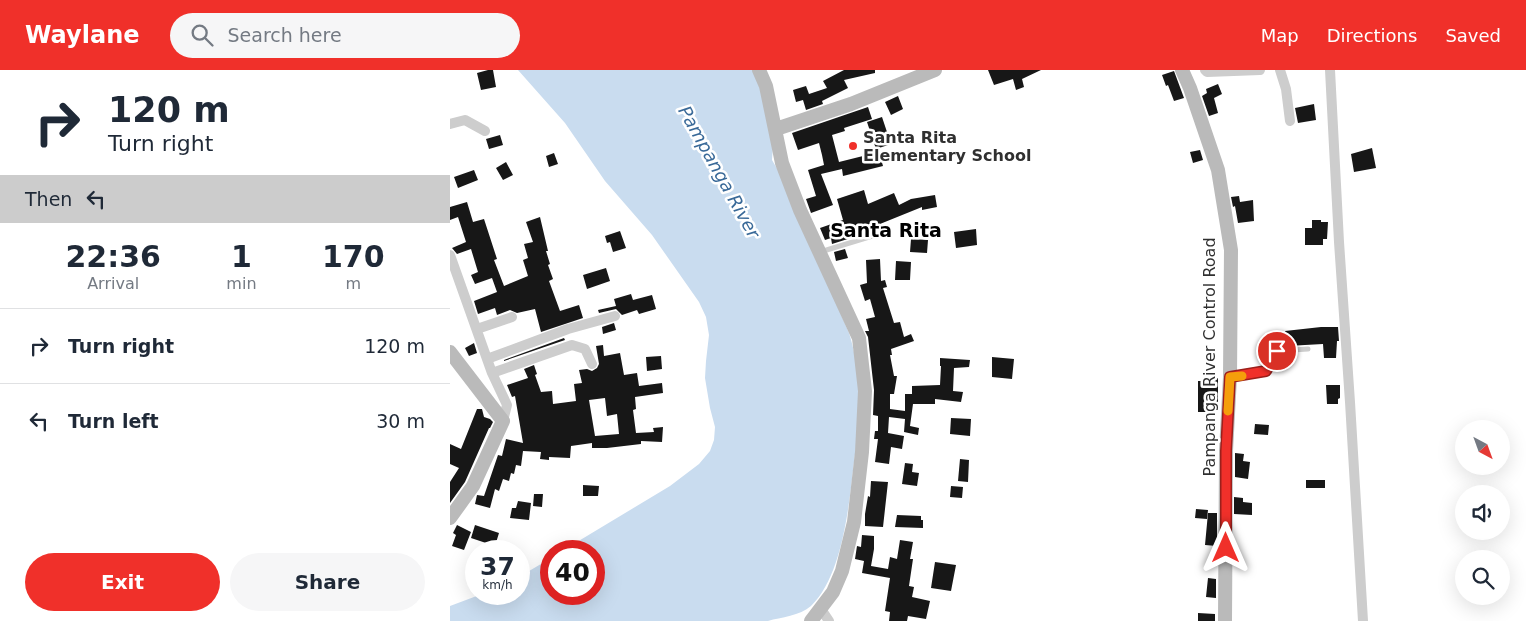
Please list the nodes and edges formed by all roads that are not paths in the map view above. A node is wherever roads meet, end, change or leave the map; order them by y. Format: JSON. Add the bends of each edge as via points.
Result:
{"nodes":[{"id":1,"x":759,"y":70,"type":"edge"},
{"id":2,"x":935,"y":70,"type":"edge"},
{"id":3,"x":1182,"y":70,"type":"edge"},
{"id":4,"x":1205,"y":70,"type":"edge"},
{"id":5,"x":1260,"y":70,"type":"edge"},
{"id":6,"x":1280,"y":70,"type":"edge"},
{"id":7,"x":1330,"y":70,"type":"edge"},
{"id":8,"x":1290,"y":121,"type":"dead end"},
{"id":9,"x":450,"y":124,"type":"edge"},
{"id":10,"x":776,"y":129,"type":"junction"},
{"id":11,"x":485,"y":131,"type":"dead end"},
{"id":12,"x":879,"y":234,"type":"dead end"},
{"id":13,"x":820,"y":252,"type":"junction"},
{"id":14,"x":450,"y":255,"type":"edge"},
{"id":15,"x":615,"y":316,"type":"dead end"},
{"id":16,"x":512,"y":317,"type":"dead end"},
{"id":17,"x":477,"y":328,"type":"junction"},
{"id":18,"x":1308,"y":349,"type":"dead end"},
{"id":19,"x":450,"y":352,"type":"edge"},
{"id":20,"x":487,"y":359,"type":"junction"},
{"id":21,"x":592,"y":364,"type":"dead end"},
{"id":22,"x":492,"y":374,"type":"junction"},
{"id":23,"x":1230,"y":377,"type":"junction"},
{"id":24,"x":503,"y":421,"type":"junction"},
{"id":25,"x":450,"y":518,"type":"edge"},
{"id":26,"x":821,"y":608,"type":"junction"},
{"id":27,"x":811,"y":621,"type":"edge"},
{"id":28,"x":829,"y":621,"type":"edge"},
{"id":29,"x":1225,"y":621,"type":"edge"},
{"id":30,"x":1362,"y":621,"type":"edge"}],
"edges":[{"from":1,"to":10,"type":"street"},
{"from":2,"to":10,"type":"street","via":[[851,104]]},
{"from":3,"to":23,"type":"street","name":"Pampanga River Control Road","via":[[1218,170],[1231,250]]},
{"from":4,"to":5,"type":"street"},
{"from":6,"to":8,"type":"street"},
{"from":7,"to":30,"type":"street"},
{"from":9,"to":11,"type":"street","via":[[465,120]]},
{"from":10,"to":13,"type":"street","via":[[782,163]]},
{"from":12,"to":13,"type":"lane"},
{"from":13,"to":26,"type":"street","via":[[859,338],[864,390],[862,452],[854,522],[842,571],[833,592]]},
{"from":14,"to":17,"type":"street"},
{"from":15,"to":20,"type":"street","via":[[568,329]]},
{"from":16,"to":17,"type":"street"},
{"from":17,"to":20,"type":"street"},
{"from":18,"to":23,"type":"lane","via":[[1277,351],[1270,357],[1266,371]]},
{"from":19,"to":24,"type":"street"},
{"from":20,"to":22,"type":"street"},
{"from":21,"to":22,"type":"street","via":[[585,349],[572,345]]},
{"from":22,"to":24,"type":"street","via":[[507,405]]},
{"from":23,"to":29,"type":"street","name":"Pampanga River Control Road"},
{"from":24,"to":25,"type":"street","via":[[473,486]]},
{"from":26,"to":27,"type":"street"},
{"from":26,"to":28,"type":"street"}]}
